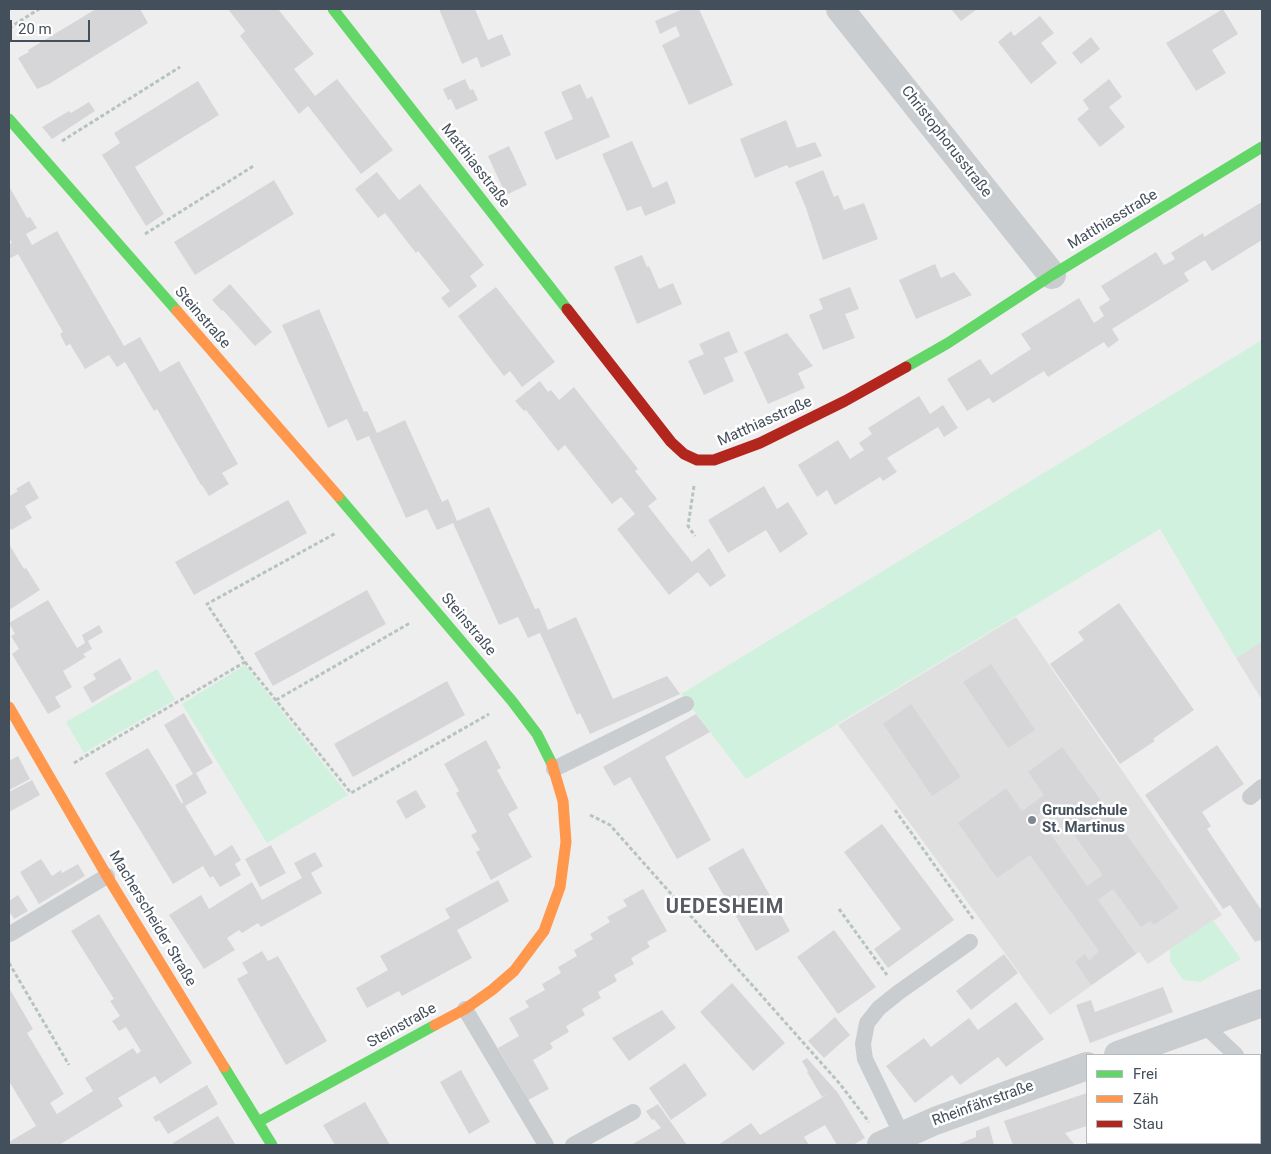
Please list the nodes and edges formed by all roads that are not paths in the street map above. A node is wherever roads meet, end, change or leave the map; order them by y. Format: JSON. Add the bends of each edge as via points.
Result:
{"nodes":[{"id":1,"x":333,"y":9,"type":"edge"},
{"id":2,"x":840,"y":9,"type":"edge"},
{"id":3,"x":9,"y":119,"type":"edge"},
{"id":4,"x":1262,"y":146,"type":"edge"},
{"id":5,"x":1052,"y":275,"type":"junction"},
{"id":6,"x":686,"y":704,"type":"dead end"},
{"id":7,"x":9,"y":707,"type":"edge"},
{"id":8,"x":554,"y":769,"type":"junction"},
{"id":9,"x":107,"y":876,"type":"junction"},
{"id":10,"x":10,"y":934,"type":"edge"},
{"id":11,"x":970,"y":942,"type":"road end"},
{"id":12,"x":1262,"y":1003,"type":"edge"},
{"id":13,"x":465,"y":1009,"type":"junction"},
{"id":14,"x":1204,"y":1024,"type":"junction"},
{"id":15,"x":1121,"y":1054,"type":"edge"},
{"id":16,"x":1235,"y":1054,"type":"edge"},
{"id":17,"x":1086,"y":1066,"type":"edge"},
{"id":18,"x":633,"y":1112,"type":"dead end"},
{"id":19,"x":258,"y":1122,"type":"junction"},
{"id":20,"x":886,"y":1136,"type":"edge"},
{"id":21,"x":272,"y":1145,"type":"edge"},
{"id":22,"x":546,"y":1145,"type":"edge"},
{"id":23,"x":573,"y":1145,"type":"edge"}],
"edges":[{"from":1,"to":5,"type":"street","name":"Matthiasstraße","via":[[671,442],[697,460],[714,460],[742,451],[812,419],[948,343]]},
{"from":2,"to":5,"type":"street","name":"Christophorusstraße"},
{"from":3,"to":8,"type":"street","name":"Steinstraße","via":[[435,609],[537,734]]},
{"from":4,"to":5,"type":"street","name":"Matthiasstraße"},
{"from":6,"to":8,"type":"lane"},
{"from":7,"to":9,"type":"street","name":"Macherscheider Straße"},
{"from":8,"to":13,"type":"street","name":"Steinstraße","via":[[563,801],[566,842],[560,887],[544,931],[514,970]]},
{"from":9,"to":10,"type":"lane"},
{"from":9,"to":19,"type":"street","name":"Macherscheider Straße"},
{"from":11,"to":20,"type":"lane","via":[[879,1008],[865,1030],[865,1059]]},
{"from":12,"to":14,"type":"street"},
{"from":13,"to":19,"type":"street","name":"Steinstraße"},
{"from":13,"to":22,"type":"lane"},
{"from":14,"to":15,"type":"street"},
{"from":14,"to":16,"type":"lane"},
{"from":17,"to":20,"type":"street","name":"Rheinfährstraße"},
{"from":18,"to":23,"type":"lane"},
{"from":19,"to":21,"type":"street","name":"Macherscheider Straße"}]}
